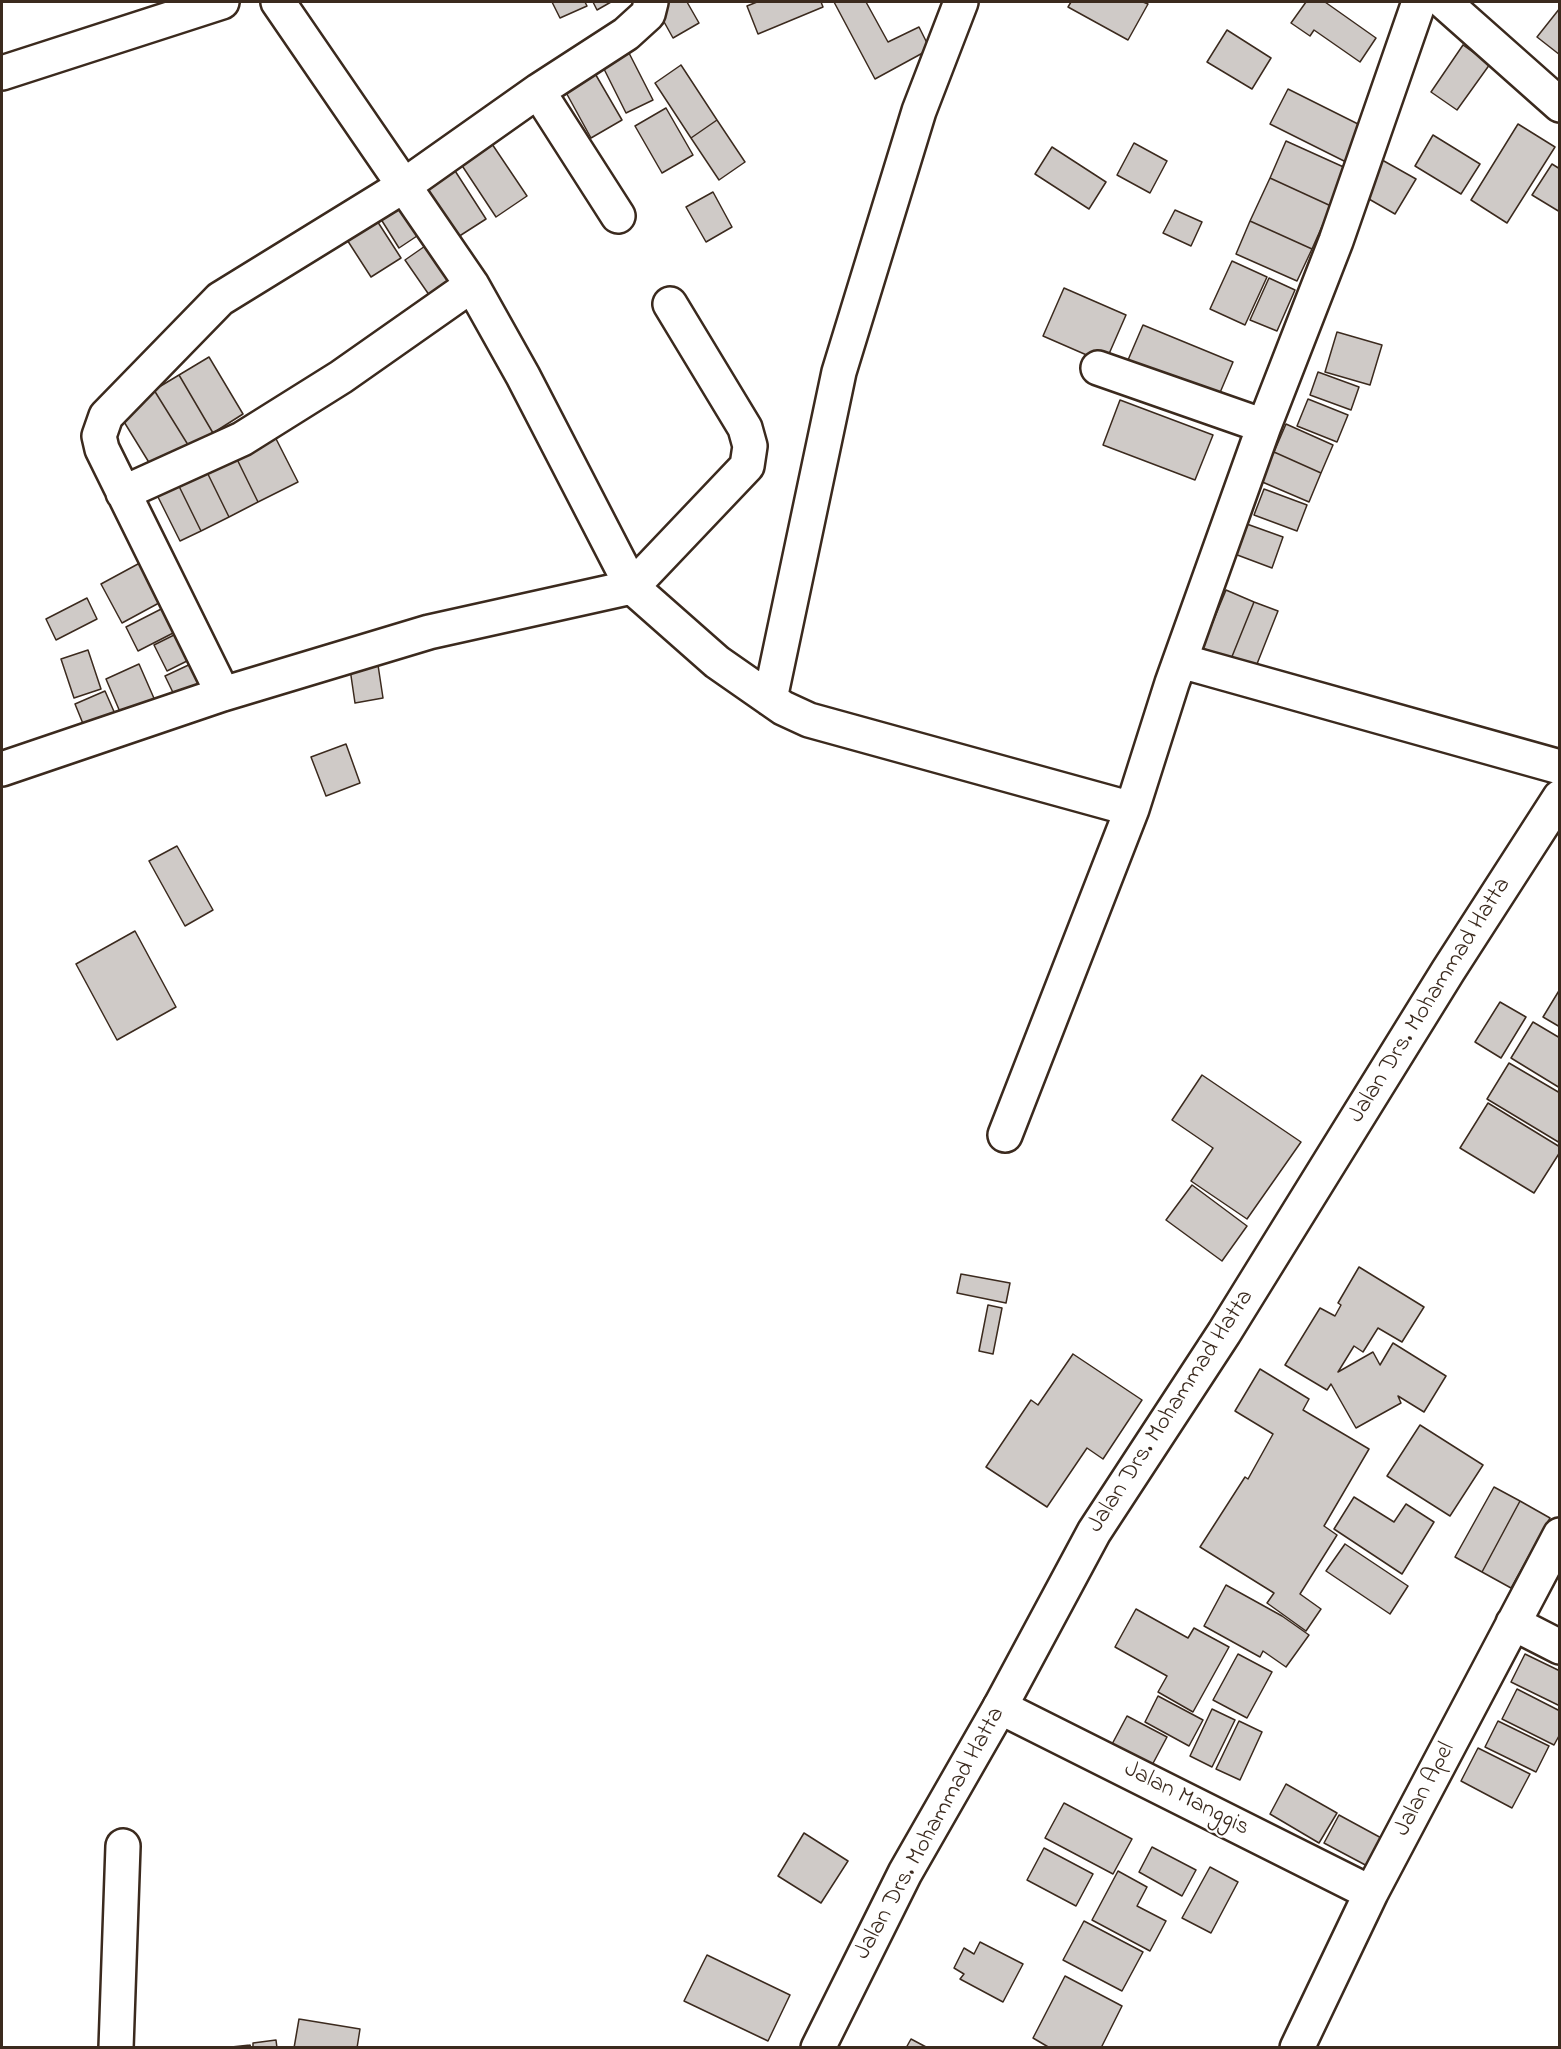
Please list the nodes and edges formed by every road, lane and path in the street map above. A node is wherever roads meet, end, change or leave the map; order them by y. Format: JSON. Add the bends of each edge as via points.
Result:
{"nodes":[{"id":1,"x":222,"y":2,"type":"edge"},
{"id":2,"x":278,"y":2,"type":"edge"},
{"id":3,"x":651,"y":2,"type":"edge"},
{"id":4,"x":961,"y":2,"type":"edge"},
{"id":5,"x":1419,"y":2,"type":"edge"},
{"id":6,"x":1444,"y":2,"type":"edge"},
{"id":7,"x":2,"y":73,"type":"edge"},
{"id":8,"x":538,"y":91,"type":"junction"},
{"id":9,"x":1560,"y":105,"type":"edge"},
{"id":10,"x":405,"y":185,"type":"junction"},
{"id":11,"x":618,"y":216,"type":"dead end"},
{"id":12,"x":472,"y":285,"type":"junction"},
{"id":13,"x":670,"y":304,"type":"dead end"},
{"id":14,"x":1098,"y":368,"type":"dead end"},
{"id":15,"x":1264,"y":426,"type":"junction"},
{"id":16,"x":123,"y":493,"type":"junction"},
{"id":17,"x":632,"y":587,"type":"junction"},
{"id":18,"x":1181,"y":661,"type":"junction"},
{"id":19,"x":223,"y":694,"type":"junction"},
{"id":20,"x":787,"y":709,"type":"junction"},
{"id":21,"x":1560,"y":767,"type":"edge"},
{"id":22,"x":2,"y":769,"type":"edge"},
{"id":23,"x":1560,"y":796,"type":"edge"},
{"id":24,"x":1132,"y":809,"type":"junction"},
{"id":25,"x":1005,"y":1135,"type":"dead end"},
{"id":26,"x":1560,"y":1535,"type":"edge"},
{"id":27,"x":1513,"y":1623,"type":"junction"},
{"id":28,"x":1560,"y":1647,"type":"edge"},
{"id":29,"x":1000,"y":1707,"type":"junction"},
{"id":30,"x":123,"y":1846,"type":"dead end"},
{"id":31,"x":1371,"y":1893,"type":"junction"},
{"id":32,"x":116,"y":2048,"type":"edge"},
{"id":33,"x":819,"y":2048,"type":"edge"},
{"id":34,"x":1297,"y":2048,"type":"edge"}],
"edges":[{"from":1,"to":7,"type":"street"},
{"from":2,"to":10,"type":"street"},
{"from":3,"to":8,"type":"street","via":[[648,14],[627,34]]},
{"from":4,"to":20,"type":"street","via":[[919,111],[839,372]]},
{"from":5,"to":15,"type":"street","via":[[1336,241]]},
{"from":6,"to":9,"type":"street"},
{"from":8,"to":10,"type":"street"},
{"from":8,"to":11,"type":"street"},
{"from":10,"to":12,"type":"street"},
{"from":10,"to":16,"type":"street","via":[[220,299],[106,416],[99,436]]},
{"from":12,"to":16,"type":"street","via":[[341,377],[242,439]]},
{"from":12,"to":17,"type":"street"},
{"from":13,"to":17,"type":"street","via":[[745,428],[750,446],[747,466]]},
{"from":14,"to":15,"type":"street"},
{"from":15,"to":18,"type":"street"},
{"from":16,"to":19,"type":"street"},
{"from":17,"to":19,"type":"street","via":[[429,632]]},
{"from":17,"to":20,"type":"street","via":[[717,662]]},
{"from":18,"to":21,"type":"street"},
{"from":18,"to":24,"type":"street"},
{"from":19,"to":22,"type":"street"},
{"from":20,"to":24,"type":"street"},
{"from":23,"to":29,"type":"street","name":"Jalan Drs. Mohammad Hatta","via":[[1224,1333],[1094,1532]]},
{"from":24,"to":25,"type":"street"},
{"from":26,"to":27,"type":"street","name":"Jalan Apel"},
{"from":27,"to":28,"type":"street"},
{"from":27,"to":31,"type":"street","name":"Jalan Apel"},
{"from":29,"to":31,"type":"street","name":"Jalan Manggis"},
{"from":29,"to":33,"type":"street","name":"Jalan Drs. Mohammad Hatta","via":[[905,1873]]},
{"from":30,"to":32,"type":"street"},
{"from":31,"to":34,"type":"street","name":"Jalan Apel"}]}
